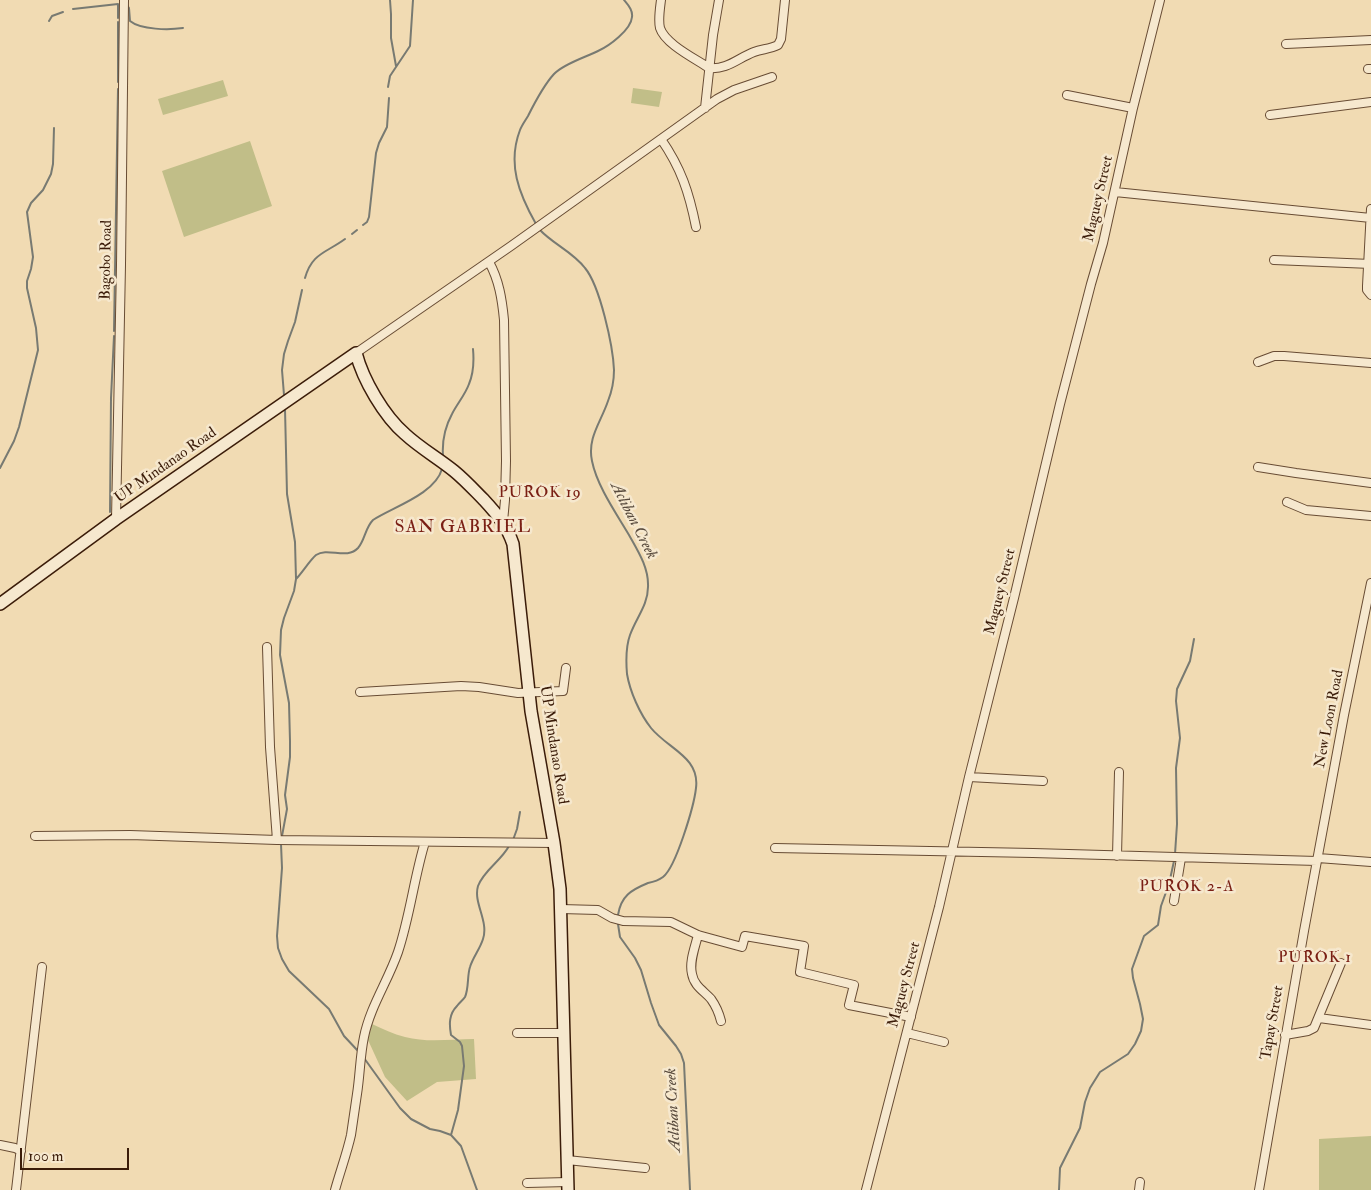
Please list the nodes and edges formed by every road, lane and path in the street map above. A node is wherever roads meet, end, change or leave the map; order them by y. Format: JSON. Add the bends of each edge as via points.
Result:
{"nodes":[{"id":1,"x":124,"y":0,"type":"edge"},
{"id":2,"x":661,"y":0,"type":"edge"},
{"id":3,"x":719,"y":0,"type":"edge"},
{"id":4,"x":785,"y":0,"type":"edge"},
{"id":5,"x":1160,"y":0,"type":"edge"},
{"id":6,"x":1371,"y":40,"type":"edge"},
{"id":7,"x":1286,"y":44,"type":"dead end"},
{"id":8,"x":709,"y":68,"type":"junction"},
{"id":9,"x":772,"y":77,"type":"dead end"},
{"id":10,"x":1067,"y":95,"type":"dead end"},
{"id":11,"x":1371,"y":102,"type":"edge"},
{"id":12,"x":705,"y":108,"type":"junction"},
{"id":13,"x":1133,"y":108,"type":"junction"},
{"id":14,"x":1270,"y":115,"type":"dead end"},
{"id":15,"x":661,"y":139,"type":"junction"},
{"id":16,"x":1115,"y":192,"type":"junction"},
{"id":17,"x":1371,"y":209,"type":"edge"},
{"id":18,"x":1371,"y":218,"type":"edge"},
{"id":19,"x":696,"y":227,"type":"dead end"},
{"id":20,"x":1274,"y":260,"type":"dead end"},
{"id":21,"x":489,"y":262,"type":"junction"},
{"id":22,"x":1369,"y":264,"type":"edge"},
{"id":23,"x":1371,"y":295,"type":"edge"},
{"id":24,"x":354,"y":355,"type":"junction"},
{"id":25,"x":1258,"y":362,"type":"dead end"},
{"id":26,"x":1371,"y":364,"type":"edge"},
{"id":27,"x":1258,"y":467,"type":"dead end"},
{"id":28,"x":1371,"y":483,"type":"edge"},
{"id":29,"x":1287,"y":502,"type":"dead end"},
{"id":30,"x":1371,"y":516,"type":"edge"},
{"id":31,"x":116,"y":520,"type":"junction"},
{"id":32,"x":503,"y":522,"type":"junction"},
{"id":33,"x":1371,"y":582,"type":"edge"},
{"id":34,"x":0,"y":604,"type":"edge"},
{"id":35,"x":1368,"y":614,"type":"edge"},
{"id":36,"x":267,"y":647,"type":"dead end"},
{"id":37,"x":566,"y":668,"type":"dead end"},
{"id":38,"x":360,"y":692,"type":"dead end"},
{"id":39,"x":529,"y":693,"type":"junction"},
{"id":40,"x":1118,"y":772,"type":"dead end"},
{"id":41,"x":969,"y":778,"type":"junction"},
{"id":42,"x":1043,"y":781,"type":"dead end"},
{"id":43,"x":36,"y":836,"type":"dead end"},
{"id":44,"x":277,"y":840,"type":"junction"},
{"id":45,"x":425,"y":842,"type":"junction"},
{"id":46,"x":554,"y":843,"type":"junction"},
{"id":47,"x":775,"y":848,"type":"dead end"},
{"id":48,"x":951,"y":852,"type":"junction"},
{"id":49,"x":1117,"y":856,"type":"junction"},
{"id":50,"x":1181,"y":858,"type":"junction"},
{"id":51,"x":1318,"y":860,"type":"junction"},
{"id":52,"x":1371,"y":862,"type":"edge"},
{"id":53,"x":1174,"y":901,"type":"dead end"},
{"id":54,"x":561,"y":909,"type":"junction"},
{"id":55,"x":698,"y":935,"type":"junction"},
{"id":56,"x":1341,"y":963,"type":"dead end"},
{"id":57,"x":42,"y":967,"type":"dead end"},
{"id":58,"x":911,"y":1017,"type":"junction"},
{"id":59,"x":1319,"y":1018,"type":"junction"},
{"id":60,"x":721,"y":1021,"type":"dead end"},
{"id":61,"x":1371,"y":1025,"type":"edge"},
{"id":62,"x":564,"y":1032,"type":"junction"},
{"id":63,"x":517,"y":1033,"type":"dead end"},
{"id":64,"x":907,"y":1033,"type":"junction"},
{"id":65,"x":1285,"y":1035,"type":"junction"},
{"id":66,"x":944,"y":1042,"type":"dead end"},
{"id":67,"x":0,"y":1145,"type":"edge"},
{"id":68,"x":21,"y":1151,"type":"junction"},
{"id":69,"x":567,"y":1160,"type":"junction"},
{"id":70,"x":645,"y":1168,"type":"dead end"},
{"id":71,"x":527,"y":1183,"type":"dead end"},
{"id":72,"x":568,"y":1186,"type":"edge"},
{"id":73,"x":16,"y":1190,"type":"edge"},
{"id":74,"x":335,"y":1190,"type":"edge"},
{"id":75,"x":866,"y":1190,"type":"edge"},
{"id":76,"x":1259,"y":1190,"type":"edge"}],
"edges":[{"from":1,"to":31,"type":"street","name":"Bagobo Road"},
{"from":2,"to":8,"type":"street","via":[[660,28],[667,39]]},
{"from":3,"to":8,"type":"street"},
{"from":4,"to":8,"type":"street","via":[[778,45],[728,66]]},
{"from":5,"to":13,"type":"street","name":"Maguey Street"},
{"from":6,"to":7,"type":"street"},
{"from":8,"to":12,"type":"street"},
{"from":9,"to":12,"type":"street","via":[[723,95]]},
{"from":10,"to":13,"type":"street"},
{"from":11,"to":14,"type":"street"},
{"from":12,"to":15,"type":"street"},
{"from":13,"to":16,"type":"street","name":"Maguey Street"},
{"from":15,"to":19,"type":"street","via":[[686,185]]},
{"from":15,"to":21,"type":"street"},
{"from":16,"to":18,"type":"street"},
{"from":16,"to":41,"type":"street","name":"Maguey Street"},
{"from":17,"to":18,"type":"street"},
{"from":18,"to":22,"type":"street"},
{"from":20,"to":22,"type":"street"},
{"from":21,"to":24,"type":"street"},
{"from":21,"to":32,"type":"street","via":[[499,286],[504,320],[506,500]]},
{"from":22,"to":23,"type":"street","via":[[1366,286]]},
{"from":24,"to":31,"type":"street","name":"UP Mindanao Road"},
{"from":24,"to":32,"type":"street","name":"UP Mindanao Road","via":[[393,422],[467,483]]},
{"from":25,"to":26,"type":"street","via":[[1284,356]]},
{"from":27,"to":28,"type":"street"},
{"from":29,"to":30,"type":"street","via":[[1306,510]]},
{"from":31,"to":34,"type":"street","name":"UP Mindanao Road"},
{"from":32,"to":39,"type":"street","name":"UP Mindanao Road","via":[[513,544]]},
{"from":33,"to":35,"type":"street","name":"New Loon Road"},
{"from":35,"to":51,"type":"street","name":"New Loon Road"},
{"from":36,"to":44,"type":"street"},
{"from":37,"to":39,"type":"street","via":[[563,691]]},
{"from":38,"to":39,"type":"street","via":[[479,686]]},
{"from":39,"to":46,"type":"street","name":"UP Mindanao Road"},
{"from":40,"to":49,"type":"street"},
{"from":41,"to":42,"type":"street"},
{"from":41,"to":48,"type":"street","name":"Maguey Street"},
{"from":43,"to":44,"type":"street"},
{"from":44,"to":45,"type":"street"},
{"from":45,"to":46,"type":"street"},
{"from":45,"to":74,"type":"street","via":[[398,951],[364,1036],[350,1137]]},
{"from":46,"to":54,"type":"street","name":"UP Mindanao Road"},
{"from":47,"to":48,"type":"street"},
{"from":48,"to":49,"type":"street"},
{"from":48,"to":58,"type":"street","name":"Maguey Street"},
{"from":49,"to":50,"type":"street"},
{"from":50,"to":51,"type":"street"},
{"from":50,"to":53,"type":"street"},
{"from":51,"to":52,"type":"street"},
{"from":51,"to":65,"type":"street","name":"Tapay Street"},
{"from":54,"to":55,"type":"street","via":[[598,910],[623,921],[671,922]]},
{"from":54,"to":62,"type":"street","name":"UP Mindanao Road"},
{"from":55,"to":58,"type":"street","via":[[742,947],[745,936],[804,946],[800,972],[854,985],[849,1005]]},
{"from":55,"to":60,"type":"street","via":[[692,975],[716,1006]]},
{"from":56,"to":59,"type":"street"},
{"from":57,"to":68,"type":"street"},
{"from":58,"to":64,"type":"street","name":"Maguey Street"},
{"from":59,"to":61,"type":"street"},
{"from":59,"to":65,"type":"street","via":[[1311,1030]]},
{"from":62,"to":63,"type":"street"},
{"from":62,"to":69,"type":"street","name":"UP Mindanao Road"},
{"from":64,"to":66,"type":"street"},
{"from":64,"to":75,"type":"street","name":"Maguey Street"},
{"from":65,"to":76,"type":"street","name":"Tapay Street"},
{"from":67,"to":68,"type":"street"},
{"from":68,"to":73,"type":"street"},
{"from":69,"to":70,"type":"street"},
{"from":69,"to":72,"type":"street","name":"UP Mindanao Road"},
{"from":71,"to":72,"type":"street"}]}
